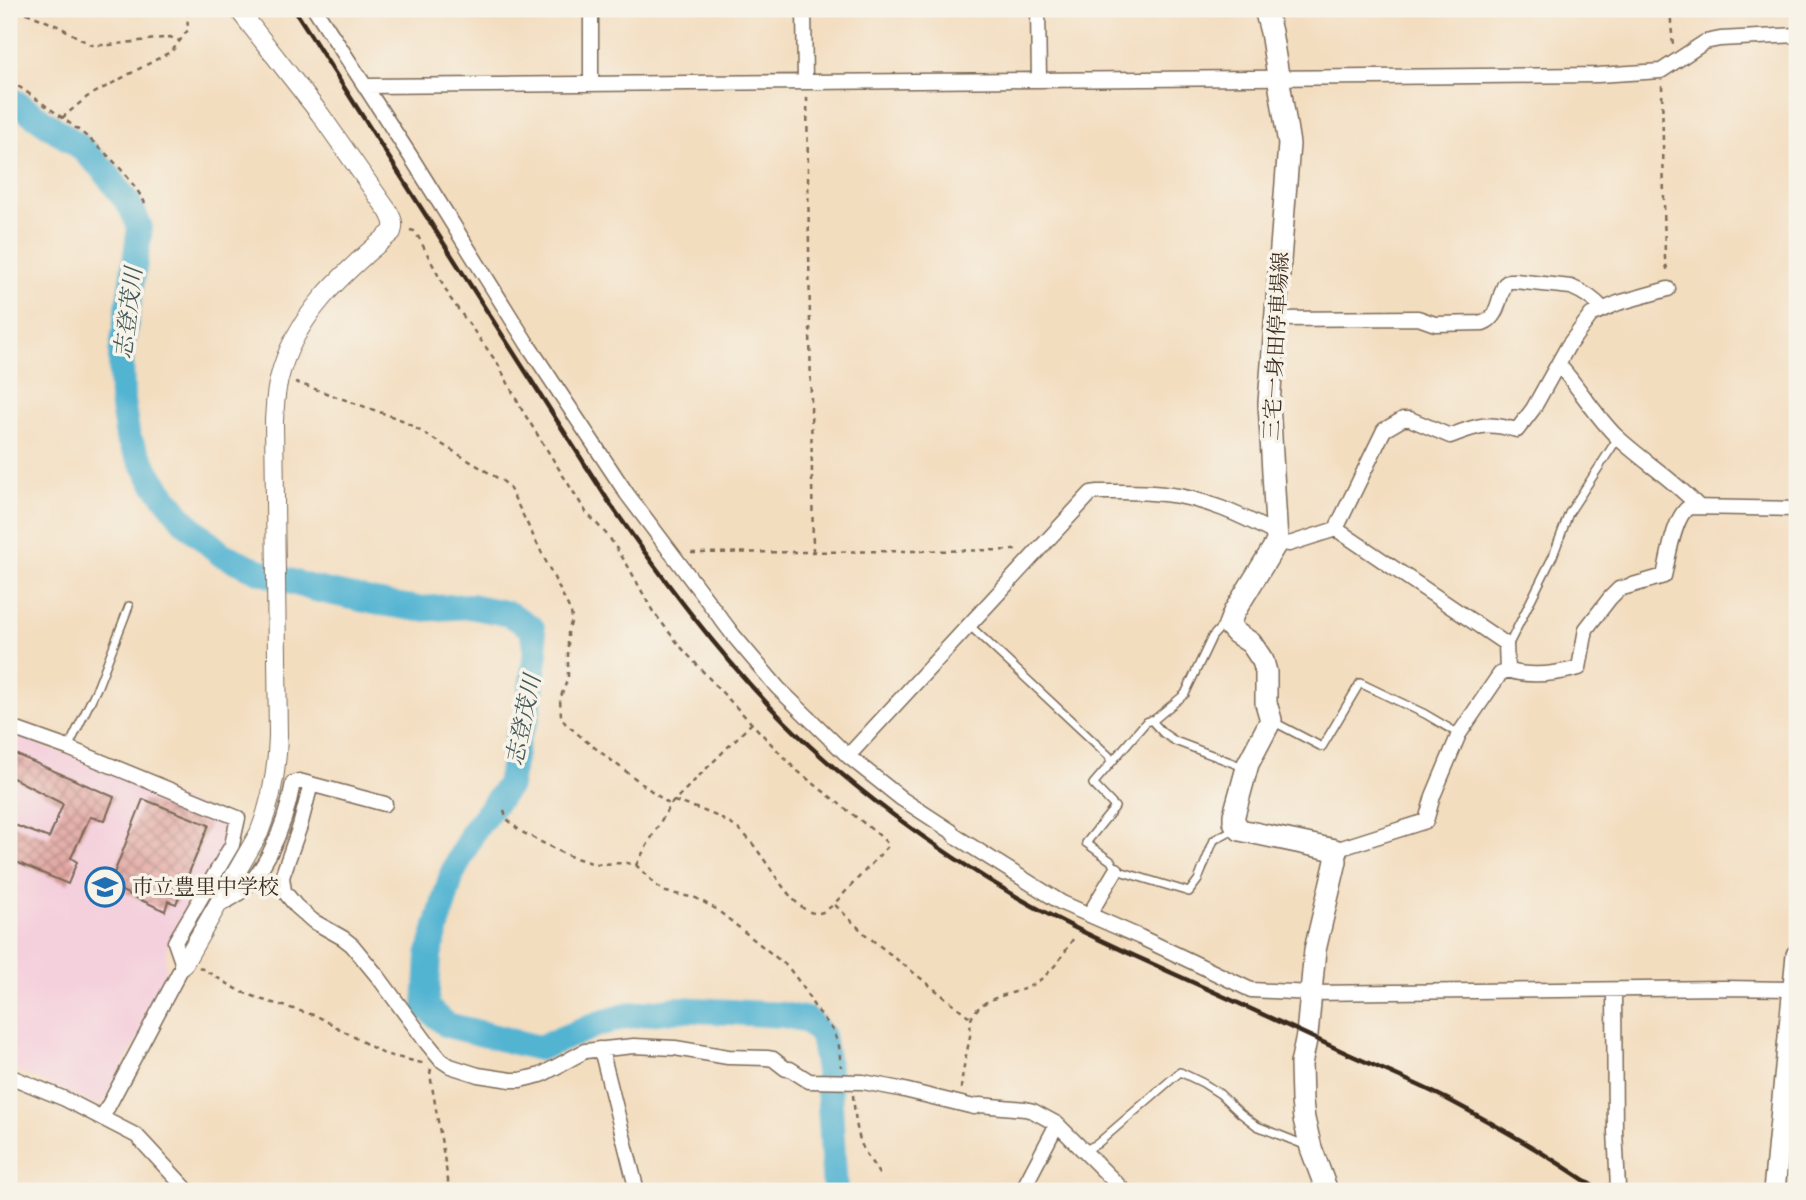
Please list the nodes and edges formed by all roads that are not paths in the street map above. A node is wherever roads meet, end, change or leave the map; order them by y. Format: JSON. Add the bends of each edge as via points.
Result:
{"nodes":[{"id":1,"x":238,"y":9,"type":"edge"},
{"id":2,"x":315,"y":9,"type":"edge"},
{"id":3,"x":591,"y":9,"type":"edge"},
{"id":4,"x":804,"y":9,"type":"edge"},
{"id":5,"x":1038,"y":9,"type":"edge"},
{"id":6,"x":1265,"y":9,"type":"edge"},
{"id":7,"x":1797,"y":36,"type":"edge"},
{"id":8,"x":1278,"y":77,"type":"junction"},
{"id":9,"x":1039,"y":80,"type":"junction"},
{"id":10,"x":806,"y":82,"type":"junction"},
{"id":11,"x":591,"y":84,"type":"junction"},
{"id":12,"x":365,"y":86,"type":"junction"},
{"id":13,"x":1668,"y":289,"type":"road end"},
{"id":14,"x":1603,"y":309,"type":"junction"},
{"id":15,"x":1276,"y":319,"type":"junction"},
{"id":16,"x":1558,"y":364,"type":"junction"},
{"id":17,"x":1618,"y":437,"type":"junction"},
{"id":18,"x":1699,"y":507,"type":"junction"},
{"id":19,"x":1797,"y":509,"type":"edge"},
{"id":20,"x":1336,"y":529,"type":"junction"},
{"id":21,"x":1277,"y":538,"type":"junction"},
{"id":22,"x":129,"y":606,"type":"dead end"},
{"id":23,"x":969,"y":625,"type":"junction"},
{"id":24,"x":1229,"y":625,"type":"junction"},
{"id":25,"x":1506,"y":644,"type":"junction"},
{"id":26,"x":1507,"y":670,"type":"junction"},
{"id":27,"x":1151,"y":720,"type":"junction"},
{"id":28,"x":1271,"y":720,"type":"junction"},
{"id":29,"x":9,"y":727,"type":"edge"},
{"id":30,"x":1459,"y":734,"type":"junction"},
{"id":31,"x":68,"y":748,"type":"junction"},
{"id":32,"x":848,"y":756,"type":"junction"},
{"id":33,"x":1111,"y":763,"type":"junction"},
{"id":34,"x":1247,"y":769,"type":"junction"},
{"id":35,"x":311,"y":784,"type":"junction"},
{"id":36,"x":385,"y":804,"type":"dead end"},
{"id":37,"x":1237,"y":828,"type":"junction"},
{"id":38,"x":1335,"y":850,"type":"junction"},
{"id":39,"x":1116,"y":870,"type":"junction"},
{"id":40,"x":218,"y":904,"type":"junction"},
{"id":41,"x":1090,"y":915,"type":"junction"},
{"id":42,"x":1797,"y":956,"type":"edge"},
{"id":43,"x":184,"y":962,"type":"junction"},
{"id":44,"x":1794,"y":989,"type":"junction"},
{"id":45,"x":1614,"y":990,"type":"junction"},
{"id":46,"x":1312,"y":993,"type":"junction"},
{"id":47,"x":599,"y":1049,"type":"junction"},
{"id":48,"x":9,"y":1076,"type":"edge"},
{"id":49,"x":102,"y":1118,"type":"junction"},
{"id":50,"x":1057,"y":1124,"type":"junction"},
{"id":51,"x":1311,"y":1148,"type":"junction"},
{"id":52,"x":1085,"y":1150,"type":"junction"},
{"id":53,"x":188,"y":1191,"type":"edge"},
{"id":54,"x":637,"y":1191,"type":"edge"},
{"id":55,"x":1023,"y":1191,"type":"edge"},
{"id":56,"x":1124,"y":1191,"type":"edge"},
{"id":57,"x":1326,"y":1191,"type":"edge"},
{"id":58,"x":1611,"y":1191,"type":"edge"},
{"id":59,"x":1774,"y":1191,"type":"edge"}],
"edges":[{"from":1,"to":40,"type":"street","via":[[320,114],[388,211],[394,227],[324,294],[295,337],[279,377],[274,421],[277,760],[266,816]]},
{"from":2,"to":12,"type":"street"},
{"from":3,"to":11,"type":"street"},
{"from":4,"to":10,"type":"street"},
{"from":5,"to":9,"type":"street"},
{"from":6,"to":8,"type":"main road","name":"三宅一身田停車場線"},
{"from":7,"to":8,"type":"street","via":[[1705,43],[1661,71]]},
{"from":8,"to":9,"type":"street"},
{"from":8,"to":15,"type":"main road","name":"三宅一身田停車場線","via":[[1289,144]]},
{"from":9,"to":10,"type":"street"},
{"from":10,"to":11,"type":"street"},
{"from":11,"to":12,"type":"street"},
{"from":12,"to":32,"type":"street","via":[[626,494],[756,663]]},
{"from":13,"to":14,"type":"street"},
{"from":14,"to":15,"type":"street","via":[[1571,287],[1509,281],[1493,318],[1483,323],[1435,324],[1418,318]]},
{"from":14,"to":16,"type":"street","via":[[1577,332]]},
{"from":15,"to":21,"type":"main road","name":"三宅一身田停車場線","via":[[1269,403]]},
{"from":16,"to":17,"type":"street"},
{"from":16,"to":20,"type":"street","via":[[1517,430],[1482,425],[1450,436],[1403,419],[1384,430]]},
{"from":17,"to":18,"type":"street"},
{"from":17,"to":25,"type":"lane","via":[[1569,513],[1553,556]]},
{"from":18,"to":19,"type":"street"},
{"from":18,"to":26,"type":"street","via":[[1689,507],[1680,516],[1664,576],[1619,589],[1586,629],[1579,668],[1557,674]]},
{"from":20,"to":21,"type":"street","via":[[1289,544]]},
{"from":20,"to":25,"type":"street"},
{"from":21,"to":23,"type":"street","via":[[1244,516],[1181,497],[1098,492],[1091,494]]},
{"from":21,"to":24,"type":"main road"},
{"from":22,"to":31,"type":"lane"},
{"from":23,"to":32,"type":"street"},
{"from":23,"to":33,"type":"lane","via":[[1109,756]]},
{"from":24,"to":27,"type":"lane","via":[[1212,637],[1185,694]]},
{"from":24,"to":28,"type":"main road","via":[[1251,643],[1263,661]]},
{"from":25,"to":26,"type":"street"},
{"from":26,"to":30,"type":"street"},
{"from":27,"to":33,"type":"lane"},
{"from":27,"to":34,"type":"lane","via":[[1175,741]]},
{"from":28,"to":30,"type":"lane","via":[[1322,747],[1360,683]]},
{"from":28,"to":34,"type":"main road"},
{"from":29,"to":31,"type":"street"},
{"from":30,"to":38,"type":"street","via":[[1426,821]]},
{"from":31,"to":43,"type":"street","via":[[238,818],[232,845],[175,942]]},
{"from":32,"to":41,"type":"street","via":[[956,836],[1062,903]]},
{"from":33,"to":39,"type":"lane","via":[[1093,785],[1115,807],[1086,843]]},
{"from":34,"to":37,"type":"main road","via":[[1234,815]]},
{"from":35,"to":36,"type":"street"},
{"from":35,"to":40,"type":"street","via":[[293,783],[285,816],[265,860],[240,893]]},
{"from":35,"to":47,"type":"street","via":[[282,877],[284,891],[313,921],[352,945],[441,1060],[478,1075],[520,1080]]},
{"from":37,"to":38,"type":"main road"},
{"from":37,"to":39,"type":"lane","via":[[1214,840],[1189,892]]},
{"from":38,"to":46,"type":"main road","via":[[1315,950]]},
{"from":39,"to":41,"type":"street"},
{"from":40,"to":43,"type":"street"},
{"from":41,"to":46,"type":"street","via":[[1251,989]]},
{"from":42,"to":44,"type":"main road"},
{"from":43,"to":49,"type":"street"},
{"from":44,"to":45,"type":"street"},
{"from":44,"to":59,"type":"main road"},
{"from":45,"to":46,"type":"street"},
{"from":45,"to":58,"type":"street","via":[[1618,1187]]},
{"from":46,"to":51,"type":"main road","via":[[1301,1064]]},
{"from":47,"to":50,"type":"street","via":[[653,1046],[767,1058],[810,1082],[846,1081],[974,1107],[1033,1111]]},
{"from":47,"to":54,"type":"street"},
{"from":48,"to":49,"type":"street"},
{"from":49,"to":53,"type":"street","via":[[137,1136]]},
{"from":50,"to":52,"type":"street"},
{"from":50,"to":55,"type":"street"},
{"from":51,"to":52,"type":"lane","via":[[1257,1126],[1220,1094],[1180,1072]]},
{"from":51,"to":57,"type":"main road"},
{"from":52,"to":56,"type":"street"}]}
